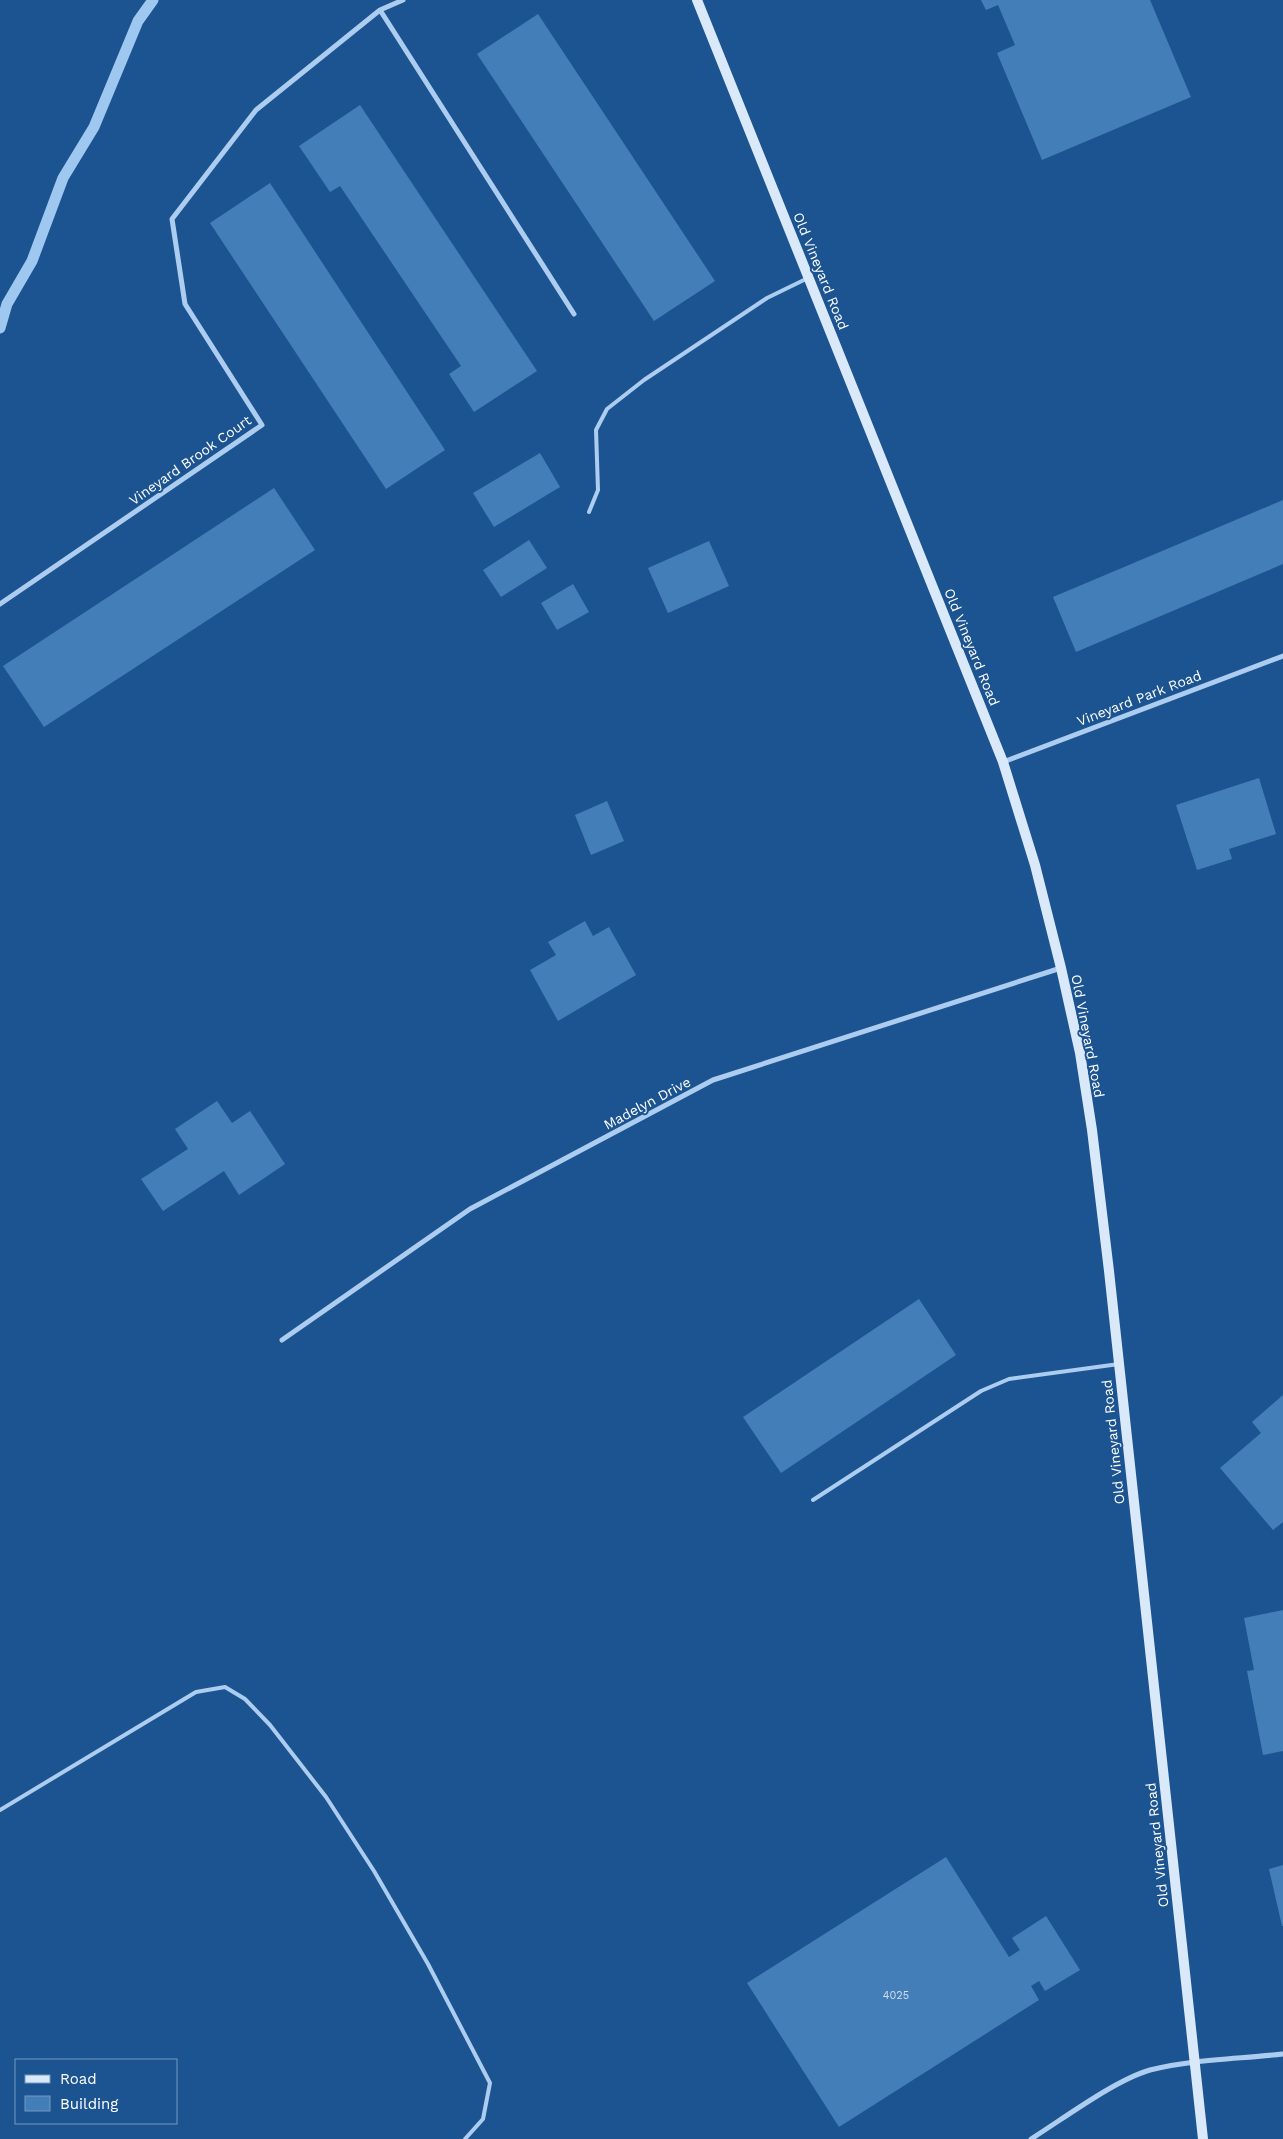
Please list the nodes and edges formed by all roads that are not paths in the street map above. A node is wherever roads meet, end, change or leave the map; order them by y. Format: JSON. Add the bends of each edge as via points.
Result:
{"nodes":[{"id":1,"x":403,"y":0,"type":"edge"},
{"id":2,"x":697,"y":0,"type":"edge"},
{"id":3,"x":380,"y":10,"type":"junction"},
{"id":4,"x":808,"y":277,"type":"junction"},
{"id":5,"x":574,"y":314,"type":"dead end"},
{"id":6,"x":589,"y":512,"type":"dead end"},
{"id":7,"x":0,"y":604,"type":"edge"},
{"id":8,"x":1283,"y":656,"type":"edge"},
{"id":9,"x":1003,"y":762,"type":"junction"},
{"id":10,"x":1061,"y":968,"type":"junction"},
{"id":11,"x":282,"y":1340,"type":"dead end"},
{"id":12,"x":1119,"y":1364,"type":"junction"},
{"id":13,"x":813,"y":1500,"type":"dead end"},
{"id":14,"x":0,"y":1810,"type":"edge"},
{"id":15,"x":1283,"y":2054,"type":"edge"},
{"id":16,"x":1194,"y":2062,"type":"junction"},
{"id":17,"x":465,"y":2139,"type":"edge"},
{"id":18,"x":1031,"y":2139,"type":"edge"},
{"id":19,"x":1203,"y":2139,"type":"edge"}],
"edges":[{"from":1,"to":3,"type":"street","name":"Vineyard Brook Court"},
{"from":2,"to":4,"type":"street","name":"Old Vineyard Road"},
{"from":3,"to":5,"type":"street"},
{"from":3,"to":7,"type":"street","name":"Vineyard Brook Court","via":[[256,110],[172,219],[185,304],[262,425]]},
{"from":4,"to":6,"type":"lane","via":[[767,298],[644,380],[607,410],[596,430],[598,490]]},
{"from":4,"to":9,"type":"street","name":"Old Vineyard Road"},
{"from":8,"to":9,"type":"street","name":"Vineyard Park Road"},
{"from":9,"to":10,"type":"street","name":"Old Vineyard Road","via":[[1035,865]]},
{"from":10,"to":11,"type":"street","name":"Madelyn Drive","via":[[713,1080],[470,1208]]},
{"from":10,"to":12,"type":"street","name":"Old Vineyard Road","via":[[1080,1053],[1092,1130]]},
{"from":12,"to":13,"type":"lane","via":[[1009,1379],[981,1391]]},
{"from":12,"to":16,"type":"street","name":"Old Vineyard Road"},
{"from":14,"to":17,"type":"lane","via":[[196,1692],[225,1687],[245,1699],[326,1797],[374,1871],[428,1964],[490,2083],[483,2119]]},
{"from":15,"to":16,"type":"street"},
{"from":16,"to":18,"type":"street","via":[[1149,2070],[1117,2085]]},
{"from":16,"to":19,"type":"street","name":"Old Vineyard Road"}]}
